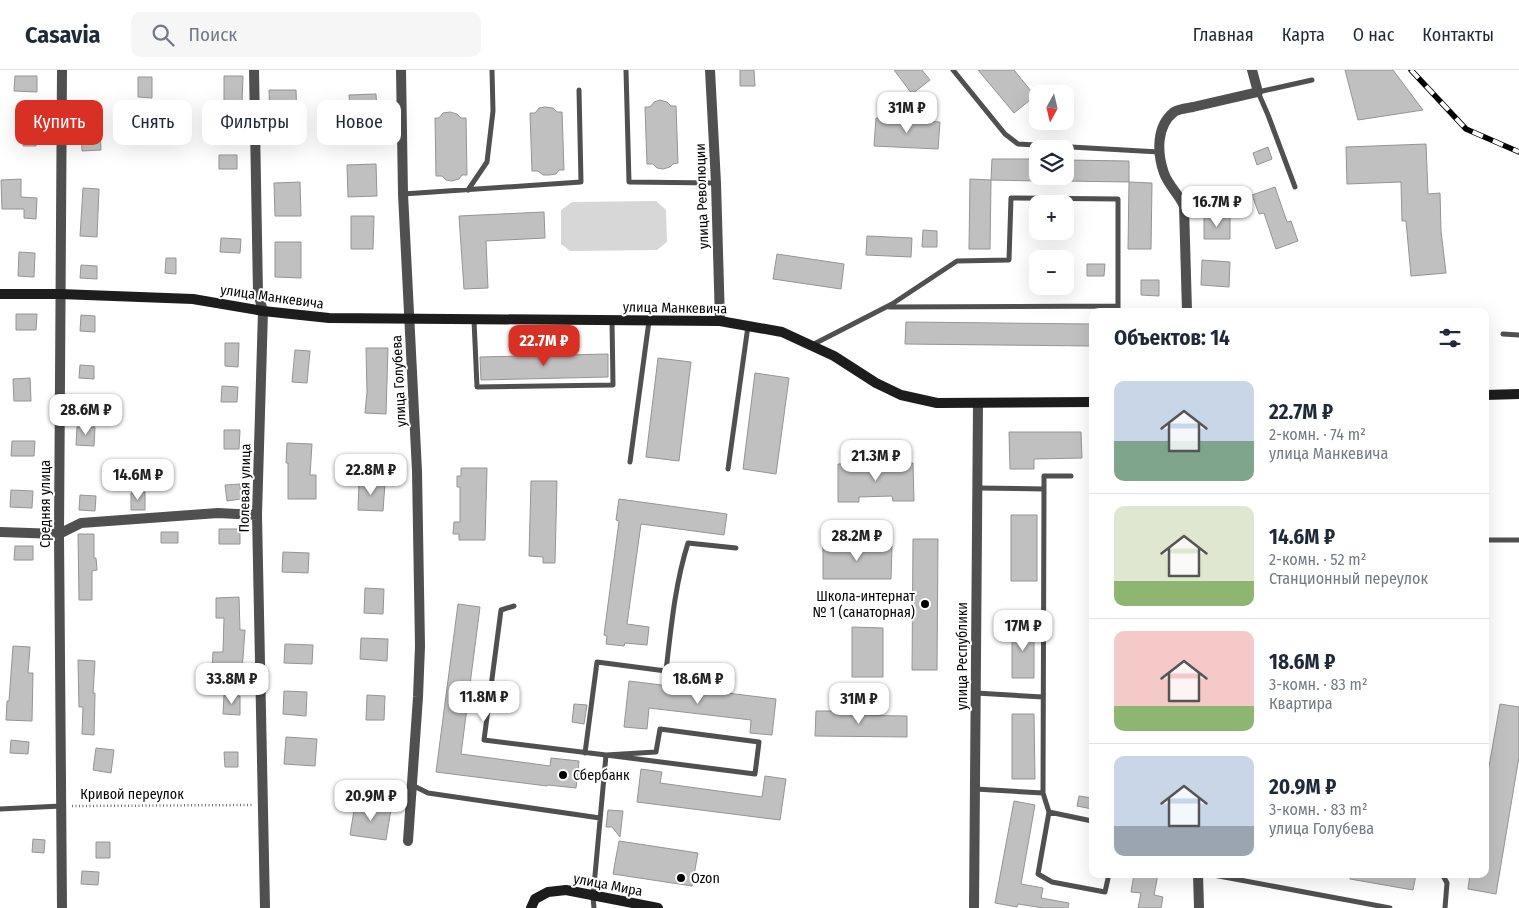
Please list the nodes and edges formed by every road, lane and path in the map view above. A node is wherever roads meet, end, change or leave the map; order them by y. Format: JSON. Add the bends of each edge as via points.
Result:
{"nodes":[{"id":1,"x":62,"y":70,"type":"edge"},
{"id":2,"x":254,"y":70,"type":"edge"},
{"id":3,"x":401,"y":70,"type":"edge"},
{"id":4,"x":492,"y":70,"type":"edge"},
{"id":5,"x":626,"y":70,"type":"edge"},
{"id":6,"x":710,"y":70,"type":"edge"},
{"id":7,"x":954,"y":70,"type":"edge"},
{"id":8,"x":1252,"y":70,"type":"edge"},
{"id":9,"x":1312,"y":80,"type":"dead end"},
{"id":10,"x":579,"y":90,"type":"dead end"},
{"id":11,"x":1258,"y":92,"type":"junction"},
{"id":12,"x":1159,"y":152,"type":"junction"},
{"id":13,"x":716,"y":183,"type":"junction"},
{"id":14,"x":1295,"y":187,"type":"dead end"},
{"id":15,"x":468,"y":190,"type":"junction"},
{"id":16,"x":403,"y":194,"type":"junction"},
{"id":17,"x":0,"y":294,"type":"edge"},
{"id":18,"x":60,"y":294,"type":"junction"},
{"id":19,"x":886,"y":307,"type":"junction"},
{"id":20,"x":1118,"y":308,"type":"edge"},
{"id":21,"x":1187,"y":308,"type":"edge"},
{"id":22,"x":1089,"y":309,"type":"edge"},
{"id":23,"x":263,"y":311,"type":"junction"},
{"id":24,"x":410,"y":319,"type":"junction"},
{"id":25,"x":474,"y":320,"type":"junction"},
{"id":26,"x":612,"y":320,"type":"junction"},
{"id":27,"x":649,"y":320,"type":"junction"},
{"id":28,"x":720,"y":321,"type":"junction"},
{"id":29,"x":748,"y":326,"type":"junction"},
{"id":30,"x":1503,"y":334,"type":"dead end"},
{"id":31,"x":1519,"y":335,"type":"edge"},
{"id":32,"x":811,"y":345,"type":"junction"},
{"id":33,"x":1519,"y":394,"type":"edge"},
{"id":34,"x":1489,"y":395,"type":"edge"},
{"id":35,"x":1089,"y":402,"type":"edge"},
{"id":36,"x":978,"y":404,"type":"junction"},
{"id":37,"x":630,"y":462,"type":"dead end"},
{"id":38,"x":728,"y":469,"type":"dead end"},
{"id":39,"x":1071,"y":476,"type":"dead end"},
{"id":40,"x":977,"y":488,"type":"junction"},
{"id":41,"x":1044,"y":489,"type":"junction"},
{"id":42,"x":257,"y":515,"type":"junction"},
{"id":43,"x":0,"y":532,"type":"edge"},
{"id":44,"x":59,"y":534,"type":"junction"},
{"id":45,"x":1489,"y":540,"type":"edge"},
{"id":46,"x":1519,"y":540,"type":"edge"},
{"id":47,"x":736,"y":548,"type":"dead end"},
{"id":48,"x":514,"y":606,"type":"dead end"},
{"id":49,"x":976,"y":693,"type":"junction"},
{"id":50,"x":1043,"y":697,"type":"junction"},
{"id":51,"x":585,"y":753,"type":"junction"},
{"id":52,"x":606,"y":754,"type":"junction"},
{"id":53,"x":412,"y":785,"type":"junction"},
{"id":54,"x":975,"y":789,"type":"junction"},
{"id":55,"x":1043,"y":793,"type":"junction"},
{"id":56,"x":264,"y":805,"type":"junction"},
{"id":57,"x":61,"y":806,"type":"junction"},
{"id":58,"x":0,"y":809,"type":"edge"},
{"id":59,"x":1048,"y":812,"type":"junction"},
{"id":60,"x":600,"y":818,"type":"junction"},
{"id":61,"x":1089,"y":820,"type":"edge"},
{"id":62,"x":408,"y":841,"type":"dead end"},
{"id":63,"x":1108,"y":878,"type":"edge"},
{"id":64,"x":1198,"y":878,"type":"edge"},
{"id":65,"x":1229,"y":878,"type":"edge"},
{"id":66,"x":1444,"y":878,"type":"edge"},
{"id":67,"x":1448,"y":878,"type":"edge"},
{"id":68,"x":1447,"y":883,"type":"junction"},
{"id":69,"x":593,"y":897,"type":"junction"},
{"id":70,"x":62,"y":908,"type":"edge"},
{"id":71,"x":265,"y":908,"type":"edge"},
{"id":72,"x":530,"y":908,"type":"edge"},
{"id":73,"x":594,"y":908,"type":"edge"},
{"id":74,"x":658,"y":908,"type":"edge"},
{"id":75,"x":974,"y":908,"type":"edge"},
{"id":76,"x":1199,"y":908,"type":"edge"},
{"id":77,"x":1390,"y":908,"type":"edge"},
{"id":78,"x":1445,"y":908,"type":"edge"}],
"edges":[{"from":1,"to":18,"type":"street","name":"Средняя улица"},
{"from":2,"to":23,"type":"street","name":"Полевая улица","via":[[258,293]]},
{"from":3,"to":16,"type":"street","name":"улица Голубева"},
{"from":4,"to":15,"type":"lane","via":[[493,111],[487,162]]},
{"from":5,"to":13,"type":"lane","via":[[630,182]]},
{"from":6,"to":13,"type":"street","name":"улица Революции"},
{"from":7,"to":12,"type":"lane","via":[[1006,134],[1018,144]]},
{"from":8,"to":11,"type":"street"},
{"from":9,"to":11,"type":"lane"},
{"from":10,"to":15,"type":"lane","via":[[581,182]]},
{"from":11,"to":12,"type":"street","via":[[1175,112],[1163,125]]},
{"from":11,"to":14,"type":"lane"},
{"from":12,"to":21,"type":"street","via":[[1164,173],[1184,206]]},
{"from":13,"to":28,"type":"street","name":"улица Революции"},
{"from":15,"to":16,"type":"lane"},
{"from":16,"to":24,"type":"street","name":"улица Голубева"},
{"from":17,"to":18,"type":"street","name":"улица Манкевича"},
{"from":18,"to":23,"type":"street","name":"улица Манкевича","via":[[193,299]]},
{"from":18,"to":44,"type":"street","name":"Средняя улица"},
{"from":19,"to":20,"type":"lane","via":[[957,261],[1010,260],[1011,198],[1118,199]]},
{"from":19,"to":22,"type":"lane"},
{"from":19,"to":32,"type":"lane"},
{"from":23,"to":24,"type":"street","name":"улица Манкевича","via":[[329,318]]},
{"from":23,"to":42,"type":"street","name":"Полевая улица"},
{"from":24,"to":25,"type":"street","name":"улица Манкевича"},
{"from":24,"to":53,"type":"street","name":"улица Голубева","via":[[420,646]]},
{"from":25,"to":26,"type":"street","name":"улица Манкевича"},
{"from":25,"to":26,"type":"lane","via":[[477,387],[613,384]]},
{"from":26,"to":27,"type":"street","name":"улица Манкевича"},
{"from":27,"to":28,"type":"street","name":"улица Манкевича"},
{"from":27,"to":37,"type":"lane"},
{"from":28,"to":29,"type":"street","name":"улица Манкевича"},
{"from":29,"to":32,"type":"street","name":"улица Манкевича","via":[[782,332]]},
{"from":29,"to":38,"type":"lane"},
{"from":30,"to":31,"type":"lane"},
{"from":32,"to":36,"type":"street","name":"улица Манкевича","via":[[902,395],[937,403]]},
{"from":33,"to":34,"type":"street"},
{"from":35,"to":36,"type":"street","name":"улица Манкевича"},
{"from":36,"to":40,"type":"street","name":"улица Республики"},
{"from":39,"to":41,"type":"lane","via":[[1044,476]]},
{"from":40,"to":41,"type":"lane"},
{"from":40,"to":49,"type":"street","name":"улица Республики"},
{"from":41,"to":50,"type":"lane"},
{"from":42,"to":44,"type":"street","via":[[218,513],[81,522]]},
{"from":42,"to":56,"type":"street","name":"Полевая улица"},
{"from":43,"to":44,"type":"street"},
{"from":44,"to":57,"type":"street","name":"Средняя улица"},
{"from":45,"to":46,"type":"lane"},
{"from":47,"to":51,"type":"lane","via":[[688,543],[674,605],[666,671],[597,662]]},
{"from":48,"to":51,"type":"lane","via":[[501,610],[499,616],[484,740]]},
{"from":49,"to":50,"type":"lane"},
{"from":49,"to":54,"type":"street","name":"улица Республики"},
{"from":50,"to":55,"type":"lane"},
{"from":51,"to":52,"type":"lane"},
{"from":52,"to":52,"type":"lane","via":[[755,774],[760,742],[660,729],[656,752]]},
{"from":52,"to":60,"type":"lane"},
{"from":53,"to":60,"type":"lane","via":[[428,793]]},
{"from":53,"to":62,"type":"street","name":"улица Голубева"},
{"from":54,"to":55,"type":"lane"},
{"from":54,"to":75,"type":"street","name":"улица Республики"},
{"from":55,"to":59,"type":"lane"},
{"from":56,"to":57,"type":"path","name":"Кривой переулок"},
{"from":56,"to":71,"type":"street","name":"Полевая улица"},
{"from":57,"to":58,"type":"lane","name":"Кривой переулок"},
{"from":57,"to":70,"type":"street","name":"Средняя улица"},
{"from":59,"to":61,"type":"lane"},
{"from":59,"to":63,"type":"lane","via":[[1038,874],[1052,882],[1105,892]]},
{"from":60,"to":69,"type":"lane"},
{"from":64,"to":76,"type":"street"},
{"from":65,"to":77,"type":"lane"},
{"from":66,"to":68,"type":"lane"},
{"from":67,"to":68,"type":"lane"},
{"from":68,"to":78,"type":"lane"},
{"from":69,"to":72,"type":"street","name":"улица Мира","via":[[566,890],[548,892],[535,899]]},
{"from":69,"to":73,"type":"lane"},
{"from":69,"to":74,"type":"street","name":"улица Мира"}]}
